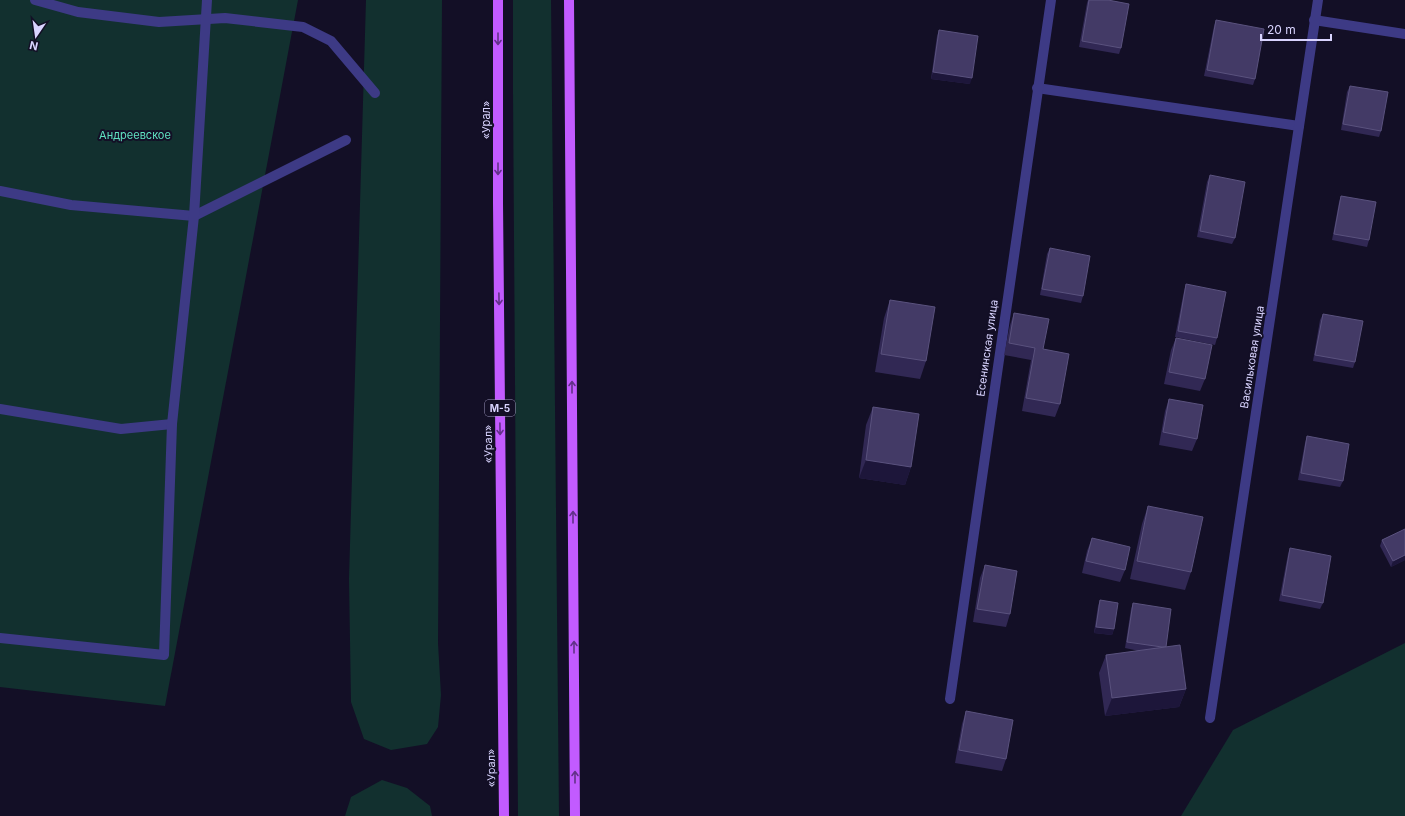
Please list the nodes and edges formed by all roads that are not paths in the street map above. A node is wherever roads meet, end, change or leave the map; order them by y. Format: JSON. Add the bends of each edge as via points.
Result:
{"nodes":[{"id":1,"x":35,"y":0,"type":"edge"},
{"id":2,"x":207,"y":0,"type":"edge"},
{"id":3,"x":498,"y":0,"type":"edge"},
{"id":4,"x":570,"y":0,"type":"edge"},
{"id":5,"x":1051,"y":0,"type":"edge"},
{"id":6,"x":1318,"y":0,"type":"edge"},
{"id":7,"x":206,"y":18,"type":"junction"},
{"id":8,"x":1314,"y":20,"type":"junction"},
{"id":9,"x":1405,"y":34,"type":"edge"},
{"id":10,"x":1037,"y":88,"type":"junction"},
{"id":11,"x":375,"y":93,"type":"dead end"},
{"id":12,"x":1299,"y":126,"type":"junction"},
{"id":13,"x":346,"y":140,"type":"dead end"},
{"id":14,"x":0,"y":191,"type":"edge"},
{"id":15,"x":194,"y":216,"type":"junction"},
{"id":16,"x":0,"y":409,"type":"edge"},
{"id":17,"x":172,"y":424,"type":"junction"},
{"id":18,"x":0,"y":638,"type":"edge"},
{"id":19,"x":950,"y":699,"type":"dead end"},
{"id":20,"x":1210,"y":718,"type":"dead end"},
{"id":21,"x":504,"y":816,"type":"edge"},
{"id":22,"x":575,"y":816,"type":"edge"}],
"edges":[{"from":1,"to":7,"type":"street","via":[[78,12],[158,22]]},
{"from":2,"to":7,"type":"street"},
{"from":3,"to":21,"type":"main road","name":"«Урал»","number":"М-5","one_way":true},
{"from":22,"to":4,"type":"main road","one_way":true},
{"from":5,"to":10,"type":"street","name":"Есенинская улица"},
{"from":6,"to":8,"type":"street","name":"Васильковая улица"},
{"from":7,"to":11,"type":"street","via":[[303,27],[331,41]]},
{"from":7,"to":15,"type":"street"},
{"from":8,"to":9,"type":"street"},
{"from":8,"to":12,"type":"street","name":"Васильковая улица"},
{"from":10,"to":12,"type":"street"},
{"from":10,"to":19,"type":"street","name":"Есенинская улица"},
{"from":12,"to":20,"type":"street","name":"Васильковая улица"},
{"from":13,"to":15,"type":"street"},
{"from":14,"to":15,"type":"street","via":[[71,205]]},
{"from":15,"to":17,"type":"street"},
{"from":16,"to":17,"type":"street","via":[[121,428]]},
{"from":17,"to":18,"type":"street","via":[[164,655]]}]}
